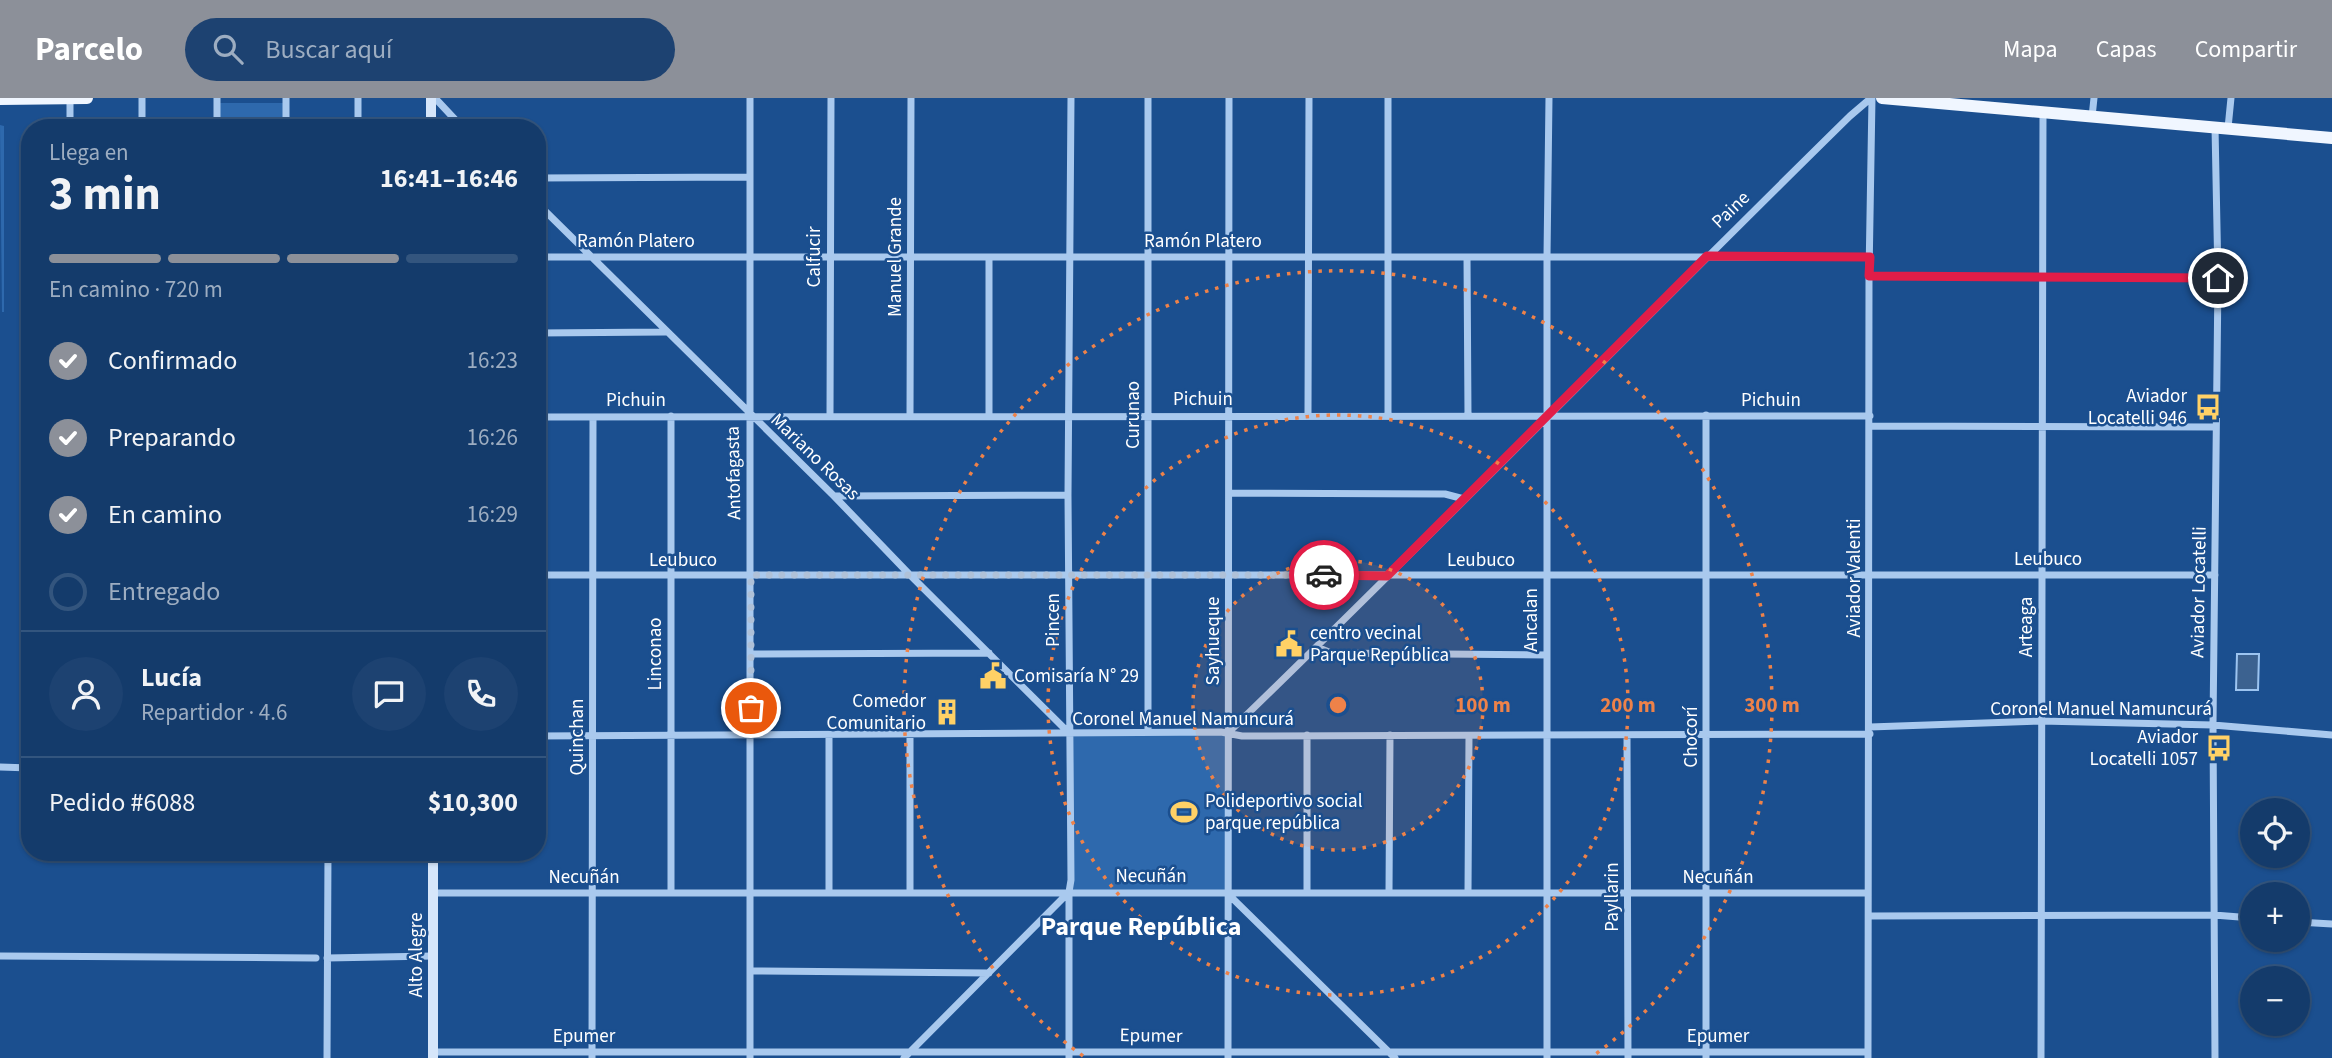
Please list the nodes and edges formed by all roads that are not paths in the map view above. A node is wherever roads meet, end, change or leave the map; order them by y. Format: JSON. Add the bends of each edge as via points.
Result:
{"nodes":[{"id":1,"x":14,"y":98,"type":"edge"},
{"id":2,"x":70,"y":98,"type":"edge"},
{"id":3,"x":87,"y":98,"type":"edge"},
{"id":4,"x":142,"y":98,"type":"edge"},
{"id":5,"x":217,"y":98,"type":"edge"},
{"id":6,"x":286,"y":98,"type":"edge"},
{"id":7,"x":358,"y":98,"type":"edge"},
{"id":8,"x":433,"y":98,"type":"edge"},
{"id":9,"x":750,"y":98,"type":"edge"},
{"id":10,"x":831,"y":98,"type":"edge"},
{"id":11,"x":911,"y":98,"type":"edge"},
{"id":12,"x":1071,"y":98,"type":"edge"},
{"id":13,"x":1148,"y":98,"type":"edge"},
{"id":14,"x":1229,"y":98,"type":"edge"},
{"id":15,"x":1309,"y":98,"type":"edge"},
{"id":16,"x":1388,"y":98,"type":"edge"},
{"id":17,"x":1549,"y":98,"type":"edge"},
{"id":18,"x":1872,"y":98,"type":"edge"},
{"id":19,"x":1882,"y":98,"type":"edge"},
{"id":20,"x":2094,"y":98,"type":"edge"},
{"id":21,"x":2231,"y":98,"type":"edge"},
{"id":22,"x":0,"y":99,"type":"edge"},
{"id":23,"x":1979,"y":103,"type":"edge"},
{"id":24,"x":2043,"y":113,"type":"junction"},
{"id":25,"x":2092,"y":117,"type":"junction"},
{"id":26,"x":70,"y":119,"type":"edge"},
{"id":27,"x":142,"y":119,"type":"edge"},
{"id":28,"x":217,"y":119,"type":"edge"},
{"id":29,"x":286,"y":119,"type":"edge"},
{"id":30,"x":358,"y":119,"type":"edge"},
{"id":31,"x":432,"y":119,"type":"edge"},
{"id":32,"x":454,"y":119,"type":"edge"},
{"id":33,"x":2221,"y":128,"type":"junction"},
{"id":34,"x":2332,"y":138,"type":"edge"},
{"id":35,"x":749,"y":177,"type":"junction"},
{"id":36,"x":546,"y":178,"type":"edge"},
{"id":37,"x":546,"y":213,"type":"edge"},
{"id":38,"x":749,"y":256,"type":"junction"},
{"id":39,"x":830,"y":256,"type":"junction"},
{"id":40,"x":910,"y":256,"type":"junction"},
{"id":41,"x":1308,"y":256,"type":"junction"},
{"id":42,"x":1547,"y":256,"type":"junction"},
{"id":43,"x":1707,"y":256,"type":"junction"},
{"id":44,"x":546,"y":257,"type":"edge"},
{"id":45,"x":590,"y":257,"type":"junction"},
{"id":46,"x":989,"y":257,"type":"junction"},
{"id":47,"x":1069,"y":257,"type":"junction"},
{"id":48,"x":1149,"y":257,"type":"junction"},
{"id":49,"x":1228,"y":257,"type":"junction"},
{"id":50,"x":1387,"y":257,"type":"junction"},
{"id":51,"x":1467,"y":257,"type":"junction"},
{"id":52,"x":1870,"y":257,"type":"junction"},
{"id":53,"x":1869,"y":276,"type":"junction"},
{"id":54,"x":2043,"y":277,"type":"junction"},
{"id":55,"x":2218,"y":278,"type":"junction"},
{"id":56,"x":665,"y":332,"type":"junction"},
{"id":57,"x":546,"y":333,"type":"edge"},
{"id":58,"x":1308,"y":414,"type":"junction"},
{"id":59,"x":749,"y":415,"type":"junction"},
{"id":60,"x":1149,"y":415,"type":"junction"},
{"id":61,"x":1229,"y":415,"type":"junction"},
{"id":62,"x":1388,"y":415,"type":"junction"},
{"id":63,"x":1548,"y":415,"type":"junction"},
{"id":64,"x":1706,"y":415,"type":"junction"},
{"id":65,"x":671,"y":416,"type":"junction"},
{"id":66,"x":830,"y":416,"type":"junction"},
{"id":67,"x":910,"y":416,"type":"junction"},
{"id":68,"x":989,"y":416,"type":"junction"},
{"id":69,"x":1069,"y":416,"type":"junction"},
{"id":70,"x":1468,"y":416,"type":"junction"},
{"id":71,"x":1870,"y":416,"type":"junction"},
{"id":72,"x":546,"y":417,"type":"edge"},
{"id":73,"x":593,"y":417,"type":"junction"},
{"id":74,"x":1870,"y":426,"type":"junction"},
{"id":75,"x":2042,"y":427,"type":"junction"},
{"id":76,"x":2216,"y":427,"type":"junction"},
{"id":77,"x":1229,"y":493,"type":"junction"},
{"id":78,"x":1068,"y":495,"type":"junction"},
{"id":79,"x":834,"y":496,"type":"junction"},
{"id":80,"x":1464,"y":499,"type":"junction"},
{"id":81,"x":546,"y":575,"type":"edge"},
{"id":82,"x":593,"y":575,"type":"junction"},
{"id":83,"x":751,"y":575,"type":"junction"},
{"id":84,"x":910,"y":575,"type":"junction"},
{"id":85,"x":1229,"y":575,"type":"junction"},
{"id":86,"x":1547,"y":575,"type":"junction"},
{"id":87,"x":1706,"y":575,"type":"junction"},
{"id":88,"x":2041,"y":575,"type":"junction"},
{"id":89,"x":2216,"y":575,"type":"junction"},
{"id":90,"x":671,"y":576,"type":"junction"},
{"id":91,"x":1069,"y":576,"type":"junction"},
{"id":92,"x":1148,"y":576,"type":"junction"},
{"id":93,"x":1387,"y":576,"type":"junction"},
{"id":94,"x":1869,"y":576,"type":"junction"},
{"id":95,"x":1317,"y":648,"type":"junction"},
{"id":96,"x":989,"y":653,"type":"junction"},
{"id":97,"x":751,"y":654,"type":"junction"},
{"id":98,"x":1547,"y":655,"type":"junction"},
{"id":99,"x":2041,"y":721,"type":"junction"},
{"id":100,"x":2213,"y":725,"type":"junction"},
{"id":101,"x":1870,"y":730,"type":"junction"},
{"id":102,"x":1148,"y":732,"type":"junction"},
{"id":103,"x":1229,"y":732,"type":"junction"},
{"id":104,"x":1069,"y":733,"type":"junction"},
{"id":105,"x":1548,"y":734,"type":"junction"},
{"id":106,"x":1707,"y":734,"type":"junction"},
{"id":107,"x":592,"y":735,"type":"junction"},
{"id":108,"x":751,"y":735,"type":"junction"},
{"id":109,"x":829,"y":735,"type":"junction"},
{"id":110,"x":910,"y":735,"type":"junction"},
{"id":111,"x":1307,"y":735,"type":"junction"},
{"id":112,"x":1390,"y":735,"type":"junction"},
{"id":113,"x":1628,"y":735,"type":"junction"},
{"id":114,"x":2332,"y":735,"type":"edge"},
{"id":115,"x":546,"y":736,"type":"edge"},
{"id":116,"x":670,"y":736,"type":"junction"},
{"id":117,"x":1469,"y":736,"type":"junction"},
{"id":118,"x":0,"y":767,"type":"edge"},
{"id":119,"x":21,"y":768,"type":"edge"},
{"id":120,"x":328,"y":861,"type":"edge"},
{"id":121,"x":433,"y":861,"type":"edge"},
{"id":122,"x":671,"y":892,"type":"junction"},
{"id":123,"x":829,"y":892,"type":"junction"},
{"id":124,"x":910,"y":892,"type":"junction"},
{"id":125,"x":1069,"y":892,"type":"junction"},
{"id":126,"x":1389,"y":892,"type":"junction"},
{"id":127,"x":433,"y":893,"type":"junction"},
{"id":128,"x":593,"y":893,"type":"junction"},
{"id":129,"x":751,"y":893,"type":"junction"},
{"id":130,"x":1227,"y":893,"type":"junction"},
{"id":131,"x":1307,"y":893,"type":"junction"},
{"id":132,"x":1468,"y":893,"type":"junction"},
{"id":133,"x":1548,"y":893,"type":"junction"},
{"id":134,"x":1627,"y":893,"type":"junction"},
{"id":135,"x":1707,"y":893,"type":"junction"},
{"id":136,"x":1868,"y":893,"type":"junction"},
{"id":137,"x":2214,"y":915,"type":"junction"},
{"id":138,"x":1869,"y":916,"type":"junction"},
{"id":139,"x":2041,"y":916,"type":"junction"},
{"id":140,"x":2240,"y":917,"type":"edge"},
{"id":141,"x":2310,"y":923,"type":"edge"},
{"id":142,"x":2332,"y":924,"type":"edge"},
{"id":143,"x":0,"y":956,"type":"edge"},
{"id":144,"x":433,"y":956,"type":"junction"},
{"id":145,"x":316,"y":958,"type":"dead end"},
{"id":146,"x":327,"y":958,"type":"junction"},
{"id":147,"x":752,"y":971,"type":"junction"},
{"id":148,"x":989,"y":972,"type":"junction"},
{"id":149,"x":433,"y":1055,"type":"edge"},
{"id":150,"x":592,"y":1055,"type":"edge"},
{"id":151,"x":750,"y":1055,"type":"edge"},
{"id":152,"x":907,"y":1055,"type":"edge"},
{"id":153,"x":1069,"y":1055,"type":"edge"},
{"id":154,"x":1392,"y":1055,"type":"edge"},
{"id":155,"x":1547,"y":1055,"type":"edge"},
{"id":156,"x":1628,"y":1055,"type":"edge"},
{"id":157,"x":1706,"y":1055,"type":"edge"},
{"id":158,"x":1868,"y":1055,"type":"edge"},
{"id":159,"x":1228,"y":1056,"type":"edge"},
{"id":160,"x":327,"y":1058,"type":"edge"},
{"id":161,"x":2041,"y":1058,"type":"edge"},
{"id":162,"x":2215,"y":1058,"type":"edge"}],
"edges":[{"from":1,"to":2,"type":"main road"},
{"from":1,"to":22,"type":"main road"},
{"from":2,"to":3,"type":"main road"},
{"from":2,"to":26,"type":"street"},
{"from":4,"to":27,"type":"street"},
{"from":5,"to":28,"type":"street"},
{"from":6,"to":29,"type":"street"},
{"from":7,"to":30,"type":"street"},
{"from":8,"to":31,"type":"main road"},
{"from":8,"to":32,"type":"street"},
{"from":9,"to":35,"type":"street","name":"Antofagasta"},
{"from":10,"to":39,"type":"street","name":"Calfucir"},
{"from":11,"to":40,"type":"street","name":"Manuel Grande"},
{"from":12,"to":47,"type":"street","name":"Pincen"},
{"from":13,"to":48,"type":"street","name":"Curunao"},
{"from":14,"to":49,"type":"street","name":"Sayhueque"},
{"from":15,"to":41,"type":"street"},
{"from":16,"to":50,"type":"street"},
{"from":17,"to":42,"type":"street","name":"Ancalan"},
{"from":18,"to":43,"type":"street","name":"Paine"},
{"from":18,"to":52,"type":"street","name":"Aviador Valenti"},
{"from":19,"to":23,"type":"main road"},
{"from":20,"to":25,"type":"street"},
{"from":21,"to":33,"type":"street","name":"Aviador Locatelli"},
{"from":23,"to":24,"type":"main road"},
{"from":24,"to":25,"type":"main road"},
{"from":24,"to":54,"type":"street","name":"Arteaga"},
{"from":25,"to":33,"type":"main road"},
{"from":33,"to":34,"type":"main road"},
{"from":33,"to":55,"type":"street","name":"Aviador Locatelli"},
{"from":35,"to":36,"type":"street"},
{"from":35,"to":38,"type":"street","name":"Antofagasta"},
{"from":37,"to":45,"type":"street","name":"Mariano Rosas"},
{"from":38,"to":39,"type":"street","name":"Ramón Platero"},
{"from":38,"to":45,"type":"street","name":"Ramón Platero"},
{"from":38,"to":59,"type":"street","name":"Antofagasta"},
{"from":39,"to":40,"type":"street","name":"Ramón Platero"},
{"from":39,"to":66,"type":"street","name":"Calfucir"},
{"from":40,"to":46,"type":"street","name":"Ramón Platero"},
{"from":40,"to":67,"type":"street","name":"Manuel Grande"},
{"from":41,"to":49,"type":"street","name":"Ramón Platero"},
{"from":41,"to":50,"type":"street","name":"Ramón Platero"},
{"from":41,"to":58,"type":"street"},
{"from":42,"to":43,"type":"street","name":"Ramón Platero"},
{"from":42,"to":51,"type":"street","name":"Ramón Platero"},
{"from":42,"to":63,"type":"street","name":"Ancalan"},
{"from":43,"to":52,"type":"street","name":"Ramón Platero"},
{"from":43,"to":63,"type":"street","name":"Paine"},
{"from":44,"to":45,"type":"street","name":"Ramón Platero"},
{"from":45,"to":56,"type":"street","name":"Mariano Rosas"},
{"from":46,"to":47,"type":"street","name":"Ramón Platero"},
{"from":46,"to":68,"type":"street"},
{"from":47,"to":48,"type":"street","name":"Ramón Platero"},
{"from":47,"to":69,"type":"street","name":"Pincen"},
{"from":48,"to":49,"type":"street","name":"Ramón Platero"},
{"from":48,"to":60,"type":"street","name":"Curunao"},
{"from":49,"to":61,"type":"street","name":"Sayhueque"},
{"from":50,"to":51,"type":"street","name":"Ramón Platero"},
{"from":50,"to":62,"type":"street"},
{"from":51,"to":70,"type":"street"},
{"from":52,"to":53,"type":"street","name":"Aviador Valenti"},
{"from":53,"to":54,"type":"street"},
{"from":53,"to":71,"type":"street","name":"Aviador Valenti"},
{"from":54,"to":55,"type":"street"},
{"from":54,"to":75,"type":"street","name":"Arteaga"},
{"from":55,"to":76,"type":"street","name":"Aviador Locatelli"},
{"from":56,"to":57,"type":"street"},
{"from":56,"to":59,"type":"street","name":"Mariano Rosas"},
{"from":58,"to":61,"type":"street","name":"Pichuin"},
{"from":58,"to":62,"type":"street","name":"Pichuin"},
{"from":59,"to":65,"type":"street","name":"Pichuin"},
{"from":59,"to":66,"type":"street","name":"Pichuin"},
{"from":59,"to":79,"type":"street","name":"Mariano Rosas"},
{"from":59,"to":83,"type":"street","name":"Antofagasta"},
{"from":60,"to":61,"type":"street","name":"Pichuin"},
{"from":60,"to":69,"type":"street","name":"Pichuin"},
{"from":60,"to":92,"type":"street","name":"Curunao"},
{"from":61,"to":77,"type":"street","name":"Sayhueque"},
{"from":62,"to":70,"type":"street","name":"Pichuin"},
{"from":63,"to":64,"type":"street","name":"Pichuin"},
{"from":63,"to":70,"type":"street","name":"Pichuin"},
{"from":63,"to":80,"type":"street","name":"Paine"},
{"from":63,"to":86,"type":"street","name":"Ancalan"},
{"from":64,"to":71,"type":"street","name":"Pichuin"},
{"from":64,"to":87,"type":"street","name":"Chocorí"},
{"from":65,"to":73,"type":"street","name":"Pichuin"},
{"from":65,"to":90,"type":"street","name":"Linconao"},
{"from":66,"to":67,"type":"street","name":"Pichuin"},
{"from":67,"to":68,"type":"street","name":"Pichuin"},
{"from":68,"to":69,"type":"street","name":"Pichuin"},
{"from":69,"to":78,"type":"street","name":"Pincen"},
{"from":71,"to":74,"type":"street","name":"Aviador Valenti"},
{"from":72,"to":73,"type":"street","name":"Pichuin"},
{"from":73,"to":82,"type":"street","name":"Quinchan"},
{"from":74,"to":75,"type":"street"},
{"from":74,"to":94,"type":"street","name":"Aviador Valenti"},
{"from":75,"to":76,"type":"street"},
{"from":75,"to":88,"type":"street","name":"Arteaga"},
{"from":76,"to":89,"type":"street","name":"Aviador Locatelli"},
{"from":77,"to":80,"type":"street","via":[[1445,494]]},
{"from":77,"to":85,"type":"street","name":"Sayhueque"},
{"from":78,"to":79,"type":"street"},
{"from":78,"to":91,"type":"street","name":"Pincen"},
{"from":79,"to":84,"type":"street","name":"Mariano Rosas"},
{"from":80,"to":93,"type":"street","name":"Paine"},
{"from":81,"to":82,"type":"street","name":"Leubuco"},
{"from":82,"to":90,"type":"street","name":"Leubuco"},
{"from":82,"to":107,"type":"street","name":"Quinchan"},
{"from":83,"to":84,"type":"street","name":"Leubuco"},
{"from":83,"to":90,"type":"street","name":"Leubuco"},
{"from":83,"to":97,"type":"street","name":"Antofagasta"},
{"from":84,"to":91,"type":"street","name":"Leubuco"},
{"from":84,"to":96,"type":"street","name":"Mariano Rosas"},
{"from":85,"to":92,"type":"street","name":"Leubuco"},
{"from":85,"to":93,"type":"street","name":"Leubuco"},
{"from":85,"to":103,"type":"street","name":"Sayhueque"},
{"from":86,"to":87,"type":"street","name":"Leubuco"},
{"from":86,"to":93,"type":"street","name":"Leubuco"},
{"from":86,"to":98,"type":"street","name":"Ancalan"},
{"from":87,"to":94,"type":"street","name":"Leubuco"},
{"from":87,"to":106,"type":"street","name":"Chocorí"},
{"from":88,"to":89,"type":"street","name":"Leubuco"},
{"from":88,"to":94,"type":"street","name":"Leubuco"},
{"from":88,"to":99,"type":"street","name":"Arteaga"},
{"from":89,"to":100,"type":"street","name":"Aviador Locatelli"},
{"from":90,"to":116,"type":"street","name":"Linconao"},
{"from":91,"to":92,"type":"street","name":"Leubuco"},
{"from":91,"to":104,"type":"street","name":"Pincen"},
{"from":92,"to":102,"type":"street","name":"Curunao"},
{"from":93,"to":95,"type":"street","name":"Paine"},
{"from":94,"to":101,"type":"street","name":"Aviador Valenti"},
{"from":95,"to":98,"type":"street","via":[[1331,653]]},
{"from":95,"to":103,"type":"street","name":"Paine"},
{"from":96,"to":97,"type":"street"},
{"from":96,"to":104,"type":"street","name":"Mariano Rosas"},
{"from":97,"to":108,"type":"street","name":"Antofagasta"},
{"from":98,"to":105,"type":"street","name":"Ancalan"},
{"from":99,"to":100,"type":"street","name":"Coronel Manuel Namuncurá"},
{"from":99,"to":101,"type":"street","name":"Coronel Manuel Namuncurá"},
{"from":99,"to":139,"type":"street","name":"Arteaga"},
{"from":100,"to":114,"type":"street","name":"Coronel Manuel Namuncurá"},
{"from":100,"to":137,"type":"street","name":"Aviador Locatelli"},
{"from":101,"to":106,"type":"street","name":"Coronel Manuel Namuncurá"},
{"from":101,"to":136,"type":"street","name":"Aviador Valenti"},
{"from":102,"to":103,"type":"street","name":"Coronel Manuel Namuncurá"},
{"from":102,"to":104,"type":"street","name":"Coronel Manuel Namuncurá"},
{"from":103,"to":111,"type":"street","name":"Coronel Manuel Namuncurá"},
{"from":103,"to":130,"type":"street","name":"Sayhueque"},
{"from":104,"to":110,"type":"street","name":"Coronel Manuel Namuncurá"},
{"from":104,"to":125,"type":"street","name":"Pincen"},
{"from":105,"to":113,"type":"street","name":"Coronel Manuel Namuncurá"},
{"from":105,"to":117,"type":"street","name":"Coronel Manuel Namuncurá"},
{"from":105,"to":133,"type":"street","name":"Ancalan"},
{"from":106,"to":113,"type":"street","name":"Coronel Manuel Namuncurá"},
{"from":106,"to":135,"type":"street","name":"Chocorí"},
{"from":107,"to":115,"type":"street","name":"Coronel Manuel Namuncurá"},
{"from":107,"to":116,"type":"street","name":"Coronel Manuel Namuncurá"},
{"from":107,"to":128,"type":"street","name":"Quinchan"},
{"from":108,"to":109,"type":"street","name":"Coronel Manuel Namuncurá"},
{"from":108,"to":116,"type":"street","name":"Coronel Manuel Namuncurá"},
{"from":108,"to":129,"type":"street","name":"Antofagasta"},
{"from":109,"to":110,"type":"street","name":"Coronel Manuel Namuncurá"},
{"from":109,"to":123,"type":"street"},
{"from":110,"to":124,"type":"street"},
{"from":111,"to":112,"type":"street","name":"Coronel Manuel Namuncurá"},
{"from":111,"to":131,"type":"street"},
{"from":112,"to":117,"type":"street","name":"Coronel Manuel Namuncurá"},
{"from":112,"to":126,"type":"street"},
{"from":113,"to":134,"type":"street","name":"Payllarin"},
{"from":116,"to":122,"type":"street","name":"Linconao"},
{"from":117,"to":132,"type":"street"},
{"from":118,"to":119,"type":"street"},
{"from":120,"to":146,"type":"street"},
{"from":121,"to":127,"type":"main road","name":"Alto Alegre"},
{"from":122,"to":128,"type":"street","name":"Necuñán"},
{"from":122,"to":129,"type":"street","name":"Necuñán"},
{"from":123,"to":124,"type":"street","name":"Necuñán"},
{"from":123,"to":129,"type":"street","name":"Necuñán"},
{"from":124,"to":125,"type":"street","name":"Necuñán"},
{"from":125,"to":130,"type":"street","name":"Necuñán"},
{"from":125,"to":148,"type":"street"},
{"from":125,"to":153,"type":"street","name":"Pincen"},
{"from":126,"to":131,"type":"street","name":"Necuñán"},
{"from":126,"to":132,"type":"street","name":"Necuñán"},
{"from":127,"to":128,"type":"street","name":"Necuñán"},
{"from":127,"to":144,"type":"main road","name":"Alto Alegre"},
{"from":128,"to":150,"type":"street","name":"Quinchan"},
{"from":129,"to":147,"type":"street","name":"Antofagasta"},
{"from":130,"to":131,"type":"street","name":"Necuñán"},
{"from":130,"to":154,"type":"street"},
{"from":130,"to":159,"type":"street","name":"Sayhueque"},
{"from":132,"to":133,"type":"street","name":"Necuñán"},
{"from":133,"to":134,"type":"street","name":"Necuñán"},
{"from":133,"to":155,"type":"street","name":"Ancalan"},
{"from":134,"to":135,"type":"street","name":"Necuñán"},
{"from":134,"to":156,"type":"street","name":"Payllarin"},
{"from":135,"to":136,"type":"street","name":"Necuñán"},
{"from":135,"to":157,"type":"street","name":"Chocorí"},
{"from":136,"to":138,"type":"street","name":"Aviador Valenti"},
{"from":137,"to":139,"type":"street"},
{"from":137,"to":140,"type":"street"},
{"from":137,"to":162,"type":"street","name":"Aviador Locatelli"},
{"from":138,"to":139,"type":"street"},
{"from":138,"to":158,"type":"street","name":"Aviador Valenti"},
{"from":139,"to":161,"type":"street","name":"Arteaga"},
{"from":141,"to":142,"type":"street"},
{"from":143,"to":145,"type":"street"},
{"from":144,"to":146,"type":"street"},
{"from":144,"to":149,"type":"main road","name":"Alto Alegre"},
{"from":146,"to":160,"type":"street"},
{"from":147,"to":148,"type":"street"},
{"from":147,"to":151,"type":"street","name":"Antofagasta"},
{"from":148,"to":152,"type":"street"},
{"from":149,"to":150,"type":"street","name":"Epumer"},
{"from":150,"to":151,"type":"street","name":"Epumer"},
{"from":151,"to":152,"type":"street","name":"Epumer"},
{"from":152,"to":153,"type":"street","name":"Epumer"},
{"from":153,"to":159,"type":"street","name":"Epumer"},
{"from":154,"to":155,"type":"street","name":"Epumer"},
{"from":154,"to":159,"type":"street","name":"Epumer"},
{"from":155,"to":156,"type":"street","name":"Epumer"},
{"from":156,"to":157,"type":"street","name":"Epumer"},
{"from":157,"to":158,"type":"street","name":"Epumer"}]}
